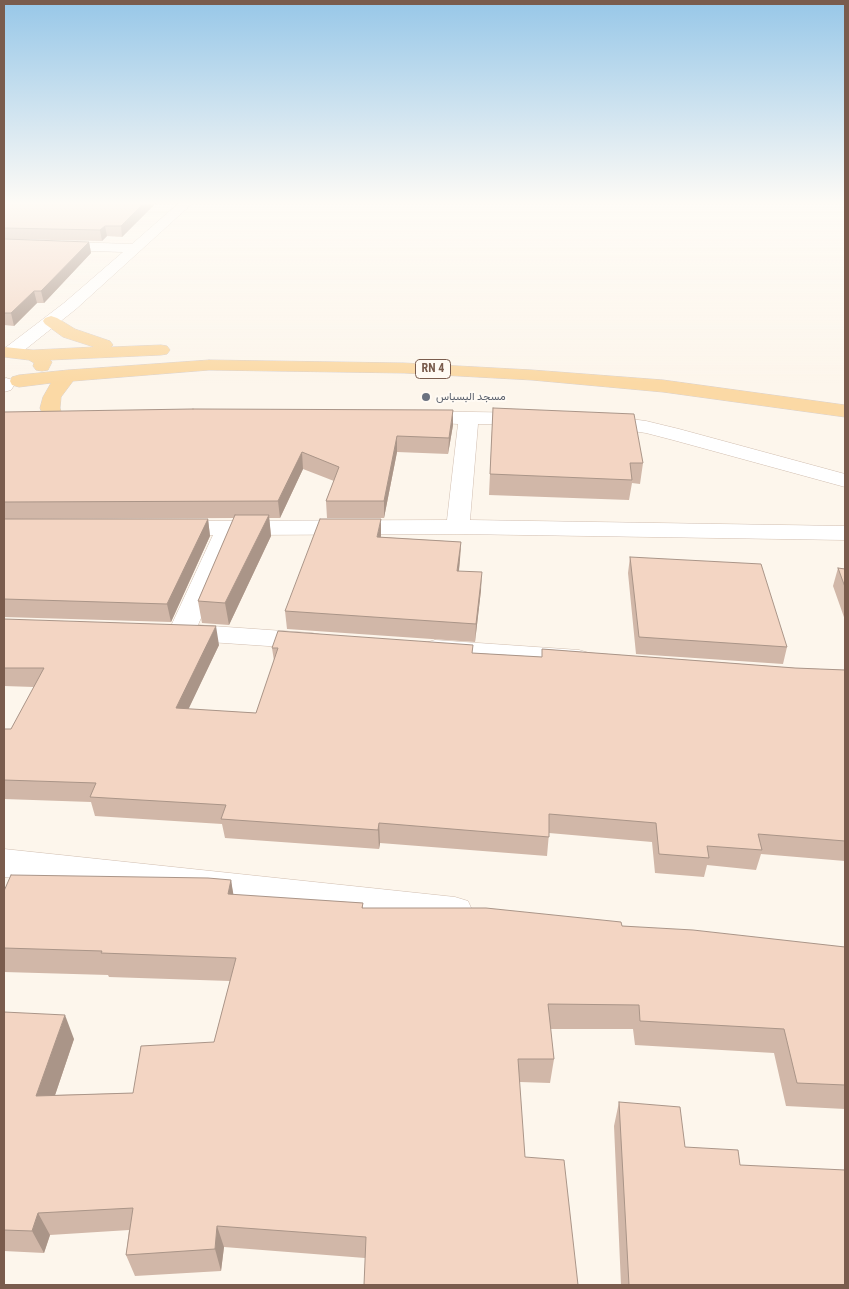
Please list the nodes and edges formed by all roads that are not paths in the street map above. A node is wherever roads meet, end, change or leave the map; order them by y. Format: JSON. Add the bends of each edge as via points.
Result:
{"nodes":[{"id":1,"x":119,"y":262,"type":"edge"},
{"id":2,"x":51,"y":321,"type":"junction"},
{"id":3,"x":135,"y":350,"type":"junction"},
{"id":4,"x":7,"y":352,"type":"edge"},
{"id":5,"x":33,"y":355,"type":"junction"},
{"id":6,"x":68,"y":375,"type":"junction"},
{"id":7,"x":721,"y":377,"type":"dead end"},
{"id":8,"x":8,"y":384,"type":"edge"},
{"id":9,"x":845,"y":411,"type":"edge"},
{"id":10,"x":401,"y":417,"type":"edge"},
{"id":11,"x":469,"y":417,"type":"junction"},
{"id":12,"x":53,"y":419,"type":"edge"},
{"id":13,"x":544,"y":420,"type":"edge"},
{"id":14,"x":581,"y":421,"type":"edge"},
{"id":15,"x":845,"y":481,"type":"edge"},
{"id":16,"x":149,"y":527,"type":"edge"},
{"id":17,"x":458,"y":527,"type":"junction"},
{"id":18,"x":228,"y":528,"type":"junction"},
{"id":19,"x":845,"y":533,"type":"edge"},
{"id":20,"x":152,"y":631,"type":"edge"},
{"id":21,"x":182,"y":632,"type":"junction"},
{"id":22,"x":339,"y":643,"type":"edge"},
{"id":23,"x":408,"y":648,"type":"edge"},
{"id":24,"x":604,"y":661,"type":"edge"},
{"id":25,"x":4,"y":863,"type":"edge"},
{"id":26,"x":489,"y":916,"type":"edge"}],
"edges":[{"from":1,"to":2,"type":"street"},
{"from":2,"to":3,"type":"main road","via":[[82,339]]},
{"from":2,"to":4,"type":"street"},
{"from":3,"to":5,"type":"main road","number":"RN 4"},
{"from":3,"to":7,"type":"main road","number":"RN 4","via":[[479,356]]},
{"from":4,"to":5,"type":"main road"},
{"from":5,"to":8,"type":"main road","via":[[43,362],[42,367],[30,377]]},
{"from":6,"to":8,"type":"main road","number":"RN 4"},
{"from":6,"to":9,"type":"main road","number":"RN 4","via":[[209,366],[404,368],[654,386]]},
{"from":6,"to":12,"type":"main road","via":[[52,397]]},
{"from":10,"to":11,"type":"street"},
{"from":11,"to":13,"type":"street"},
{"from":11,"to":17,"type":"street"},
{"from":14,"to":15,"type":"street","via":[[620,423],[662,431]]},
{"from":16,"to":18,"type":"street"},
{"from":17,"to":18,"type":"street"},
{"from":17,"to":19,"type":"street"},
{"from":18,"to":21,"type":"street"},
{"from":20,"to":21,"type":"street"},
{"from":21,"to":22,"type":"street"},
{"from":23,"to":24,"type":"street"},
{"from":25,"to":26,"type":"street"}]}
